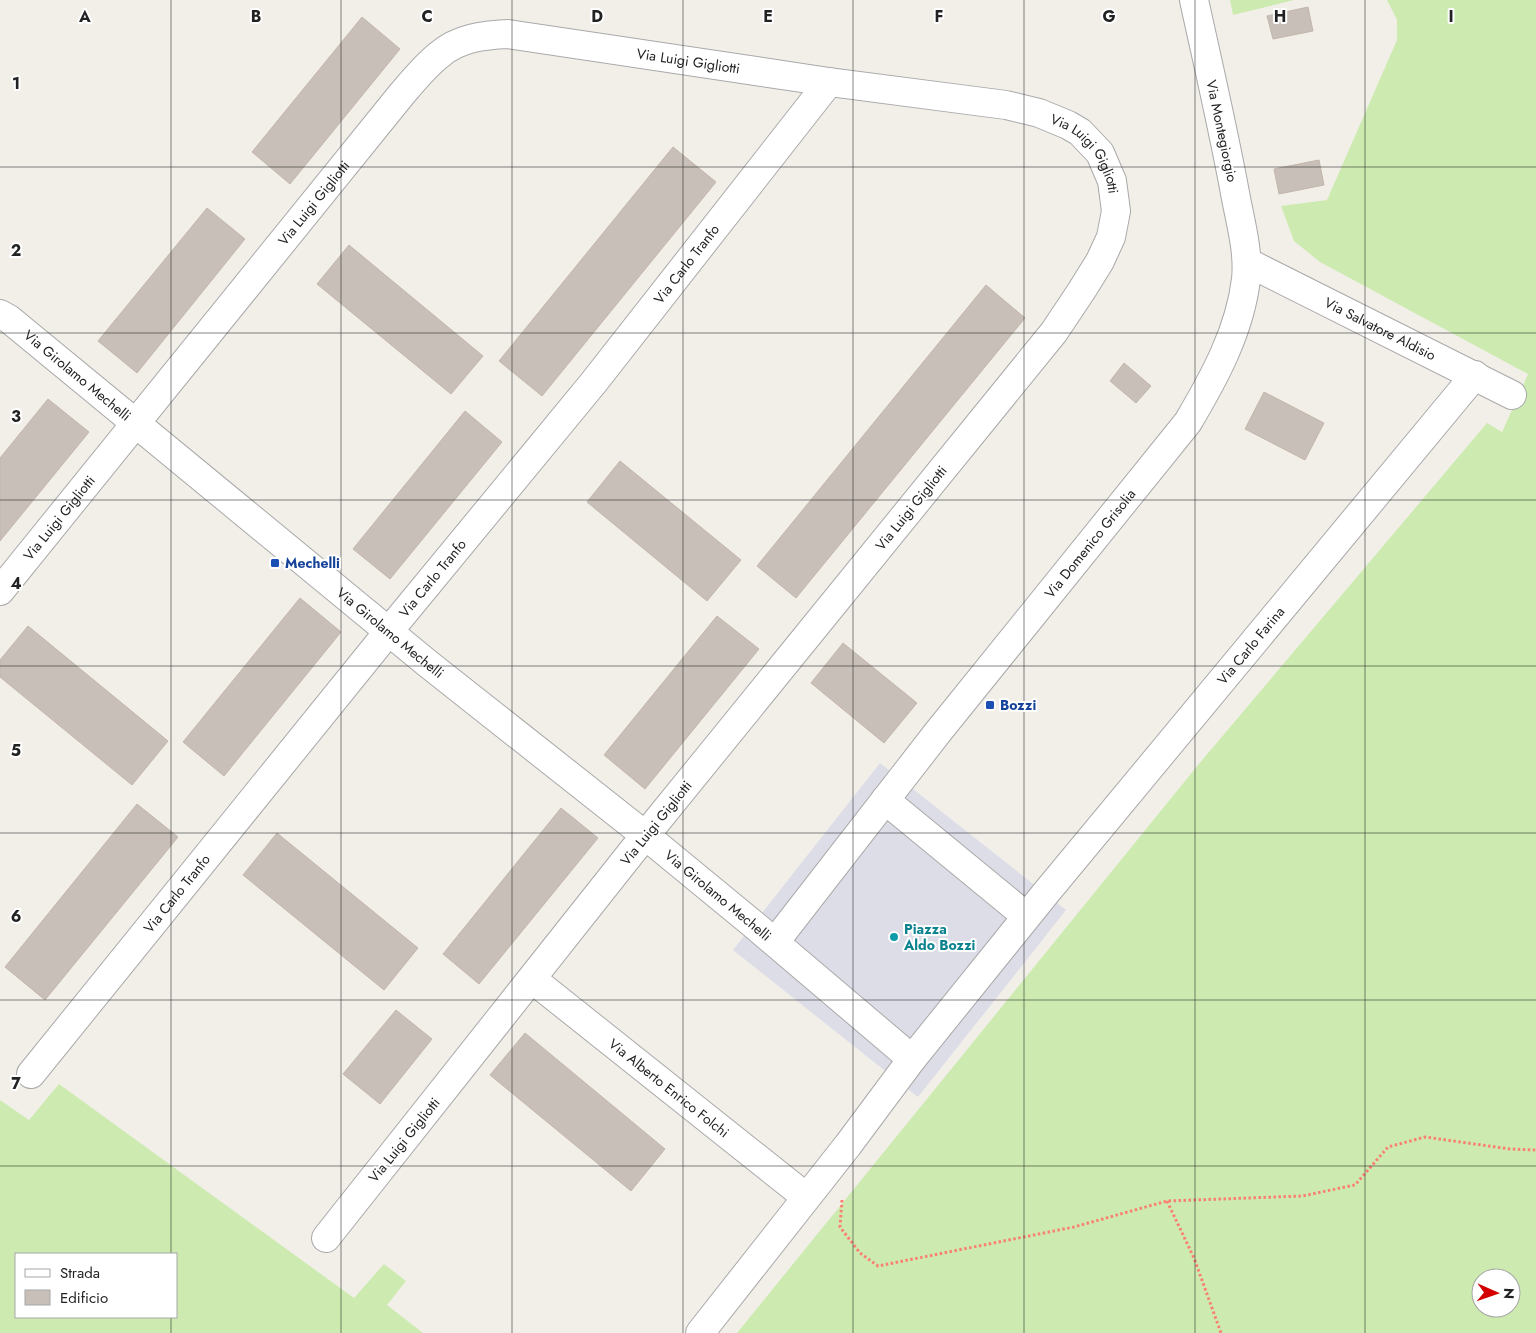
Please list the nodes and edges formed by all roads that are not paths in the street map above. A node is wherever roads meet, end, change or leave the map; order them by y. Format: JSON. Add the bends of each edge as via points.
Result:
{"nodes":[{"id":1,"x":1194,"y":0,"type":"edge"},
{"id":2,"x":829,"y":82,"type":"junction"},
{"id":3,"x":1247,"y":262,"type":"junction"},
{"id":4,"x":3,"y":312,"type":"edge"},
{"id":5,"x":1475,"y":375,"type":"junction"},
{"id":6,"x":1512,"y":395,"type":"dead end"},
{"id":7,"x":135,"y":424,"type":"junction"},
{"id":8,"x":0,"y":591,"type":"edge"},
{"id":9,"x":389,"y":631,"type":"junction"},
{"id":10,"x":885,"y":800,"type":"junction"},
{"id":11,"x":646,"y":836,"type":"junction"},
{"id":12,"x":1026,"y":916,"type":"junction"},
{"id":13,"x":776,"y":942,"type":"junction"},
{"id":14,"x":532,"y":979,"type":"junction"},
{"id":15,"x":912,"y":1059,"type":"junction"},
{"id":16,"x":31,"y":1074,"type":"dead end"},
{"id":17,"x":806,"y":1197,"type":"junction"},
{"id":18,"x":326,"y":1238,"type":"dead end"},
{"id":19,"x":700,"y":1333,"type":"edge"}],
"edges":[{"from":1,"to":3,"type":"street","name":"Via Montegiorgio"},
{"from":2,"to":7,"type":"street","name":"Via Luigi Gigliotti","via":[[508,34],[465,40],[440,54],[401,94]]},
{"from":2,"to":9,"type":"street","name":"Via Carlo Tranfo","via":[[594,382]]},
{"from":2,"to":11,"type":"street","name":"Via Luigi Gigliotti","via":[[1006,105],[1068,124],[1100,152],[1115,197],[1115,224],[1100,261],[1054,332]]},
{"from":3,"to":5,"type":"street","name":"Via Salvatore Aldisio"},
{"from":3,"to":10,"type":"street","name":"Via Domenico Grisolia","via":[[1242,301],[1234,329],[1220,364],[1188,422]]},
{"from":4,"to":7,"type":"street","name":"Via Girolamo Mechelli"},
{"from":5,"to":6,"type":"street","name":"Via Salvatore Aldisio"},
{"from":5,"to":12,"type":"street","name":"Via Carlo Farina"},
{"from":7,"to":8,"type":"street","name":"Via Luigi Gigliotti"},
{"from":7,"to":9,"type":"street","name":"Via Girolamo Mechelli"},
{"from":9,"to":11,"type":"street","name":"Via Girolamo Mechelli"},
{"from":9,"to":16,"type":"street","name":"Via Carlo Tranfo"},
{"from":10,"to":12,"type":"street"},
{"from":10,"to":13,"type":"street"},
{"from":11,"to":13,"type":"street","name":"Via Girolamo Mechelli"},
{"from":11,"to":14,"type":"street","name":"Via Luigi Gigliotti"},
{"from":12,"to":15,"type":"street"},
{"from":13,"to":15,"type":"street"},
{"from":14,"to":17,"type":"street","name":"Via Alberto Enrico Folchi"},
{"from":14,"to":18,"type":"street","name":"Via Luigi Gigliotti"},
{"from":15,"to":17,"type":"street"},
{"from":17,"to":19,"type":"street"}]}
